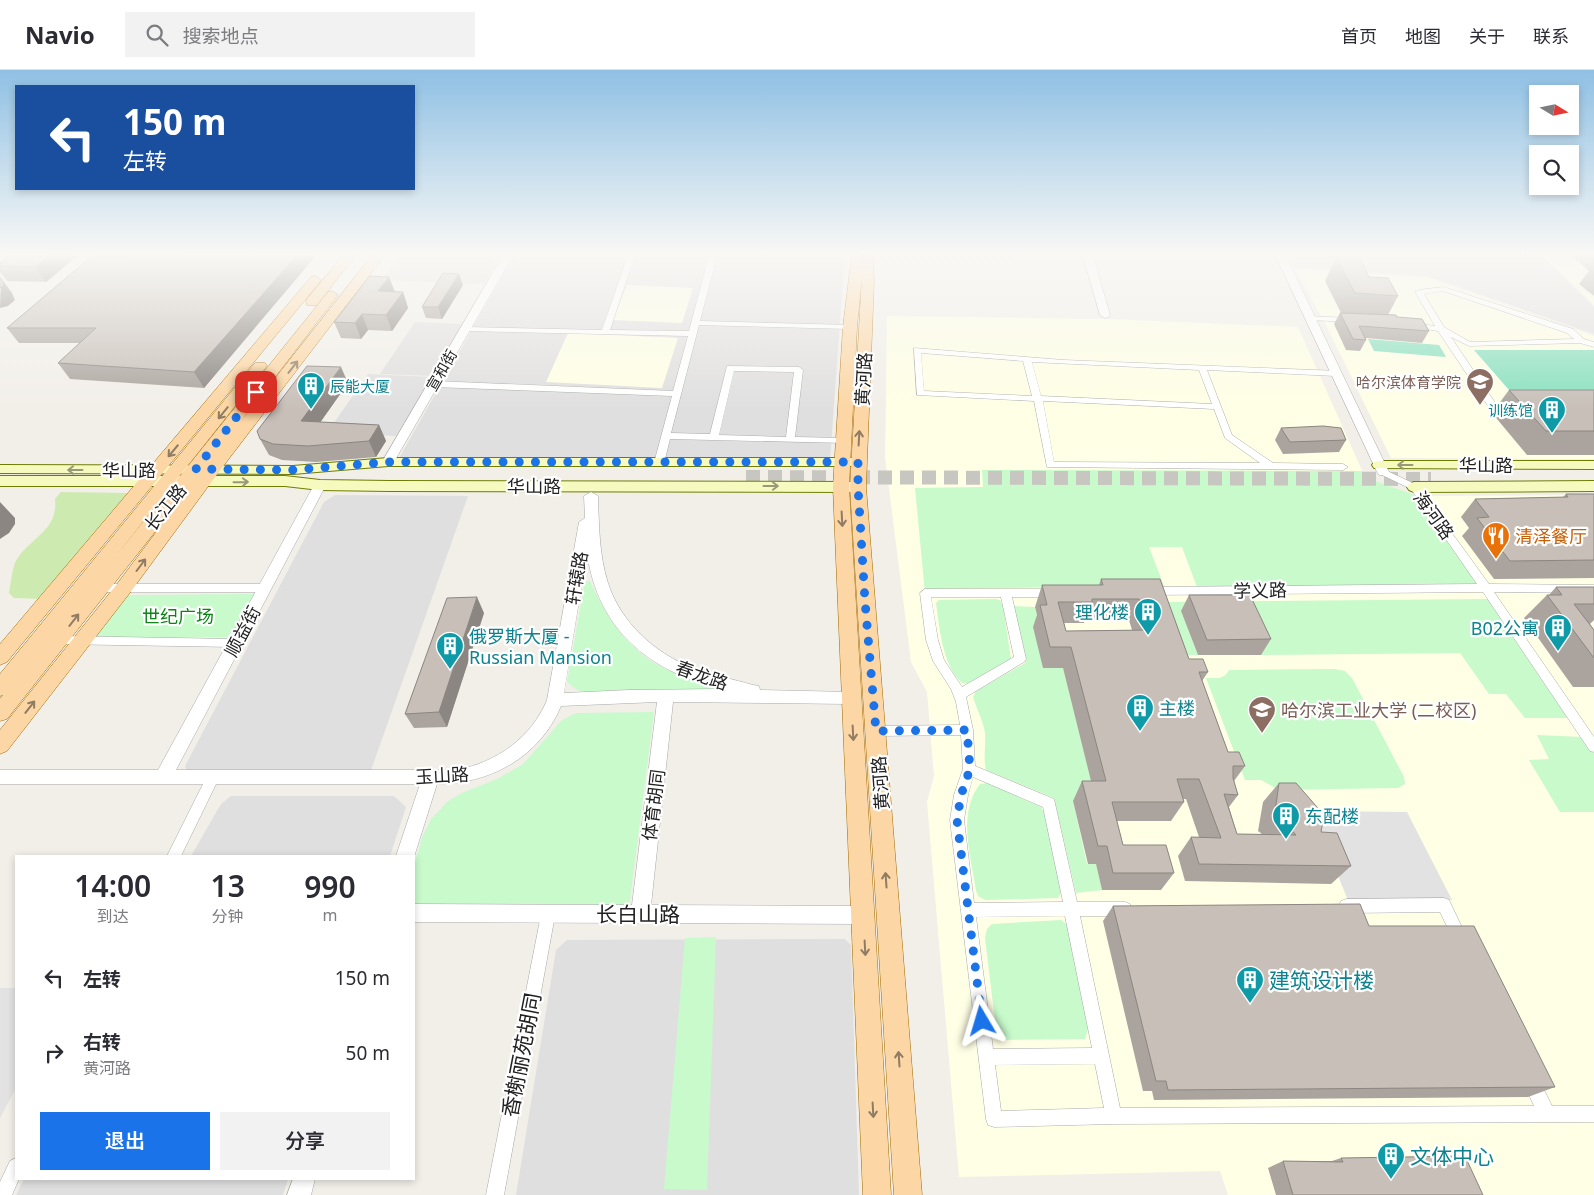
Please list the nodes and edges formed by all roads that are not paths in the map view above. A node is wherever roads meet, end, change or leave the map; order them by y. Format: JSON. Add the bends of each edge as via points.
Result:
{"nodes":[{"id":1,"x":298,"y":304,"type":"edge"},
{"id":2,"x":309,"y":304,"type":"edge"},
{"id":3,"x":327,"y":304,"type":"edge"},
{"id":4,"x":339,"y":304,"type":"edge"},
{"id":5,"x":480,"y":304,"type":"edge"},
{"id":6,"x":615,"y":304,"type":"edge"},
{"id":7,"x":701,"y":304,"type":"edge"},
{"id":8,"x":854,"y":304,"type":"edge"},
{"id":9,"x":859,"y":304,"type":"edge"},
{"id":10,"x":1102,"y":304,"type":"edge"},
{"id":11,"x":1304,"y":304,"type":"edge"},
{"id":12,"x":1426,"y":304,"type":"edge"},
{"id":13,"x":1490,"y":304,"type":"edge"},
{"id":14,"x":1105,"y":315,"type":"dead end"},
{"id":15,"x":1310,"y":318,"type":"junction"},
{"id":16,"x":1359,"y":321,"type":"edge"},
{"id":17,"x":696,"y":323,"type":"junction"},
{"id":18,"x":1408,"y":324,"type":"edge"},
{"id":19,"x":850,"y":327,"type":"junction"},
{"id":20,"x":466,"y":328,"type":"junction"},
{"id":21,"x":1441,"y":329,"type":"junction"},
{"id":22,"x":605,"y":332,"type":"junction"},
{"id":23,"x":694,"y":334,"type":"junction"},
{"id":24,"x":1581,"y":341,"type":"junction"},
{"id":25,"x":1594,"y":345,"type":"edge"},
{"id":26,"x":1027,"y":359,"type":"junction"},
{"id":27,"x":1202,"y":368,"type":"junction"},
{"id":28,"x":1336,"y":373,"type":"junction"},
{"id":29,"x":434,"y":384,"type":"junction"},
{"id":30,"x":678,"y":394,"type":"junction"},
{"id":31,"x":1038,"y":400,"type":"junction"},
{"id":32,"x":1521,"y":406,"type":"edge"},
{"id":33,"x":1217,"y":407,"type":"junction"},
{"id":34,"x":667,"y":436,"type":"junction"},
{"id":35,"x":714,"y":438,"type":"junction"},
{"id":36,"x":790,"y":440,"type":"junction"},
{"id":37,"x":843,"y":441,"type":"junction"},
{"id":38,"x":388,"y":462,"type":"junction"},
{"id":39,"x":850,"y":462,"type":"junction"},
{"id":40,"x":659,"y":463,"type":"junction"},
{"id":41,"x":1594,"y":465,"type":"edge"},
{"id":42,"x":1270,"y":466,"type":"junction"},
{"id":43,"x":1343,"y":467,"type":"dead end"},
{"id":44,"x":1381,"y":468,"type":"junction"},
{"id":45,"x":0,"y":470,"type":"edge"},
{"id":46,"x":1594,"y":471,"type":"edge"},
{"id":47,"x":746,"y":473,"type":"tunnel mouth"},
{"id":48,"x":204,"y":474,"type":"junction"},
{"id":49,"x":289,"y":476,"type":"junction"},
{"id":50,"x":1429,"y":476,"type":"joint"},
{"id":51,"x":167,"y":477,"type":"junction"},
{"id":52,"x":1594,"y":477,"type":"edge"},
{"id":53,"x":0,"y":481,"type":"edge"},
{"id":54,"x":320,"y":485,"type":"junction"},
{"id":55,"x":1594,"y":486,"type":"edge"},
{"id":56,"x":849,"y":487,"type":"junction"},
{"id":57,"x":1414,"y":487,"type":"junction"},
{"id":58,"x":592,"y":491,"type":"junction"},
{"id":59,"x":99,"y":588,"type":"junction"},
{"id":60,"x":265,"y":588,"type":"junction"},
{"id":61,"x":1486,"y":588,"type":"junction"},
{"id":62,"x":123,"y":589,"type":"junction"},
{"id":63,"x":1594,"y":589,"type":"edge"},
{"id":64,"x":1066,"y":592,"type":"edge"},
{"id":65,"x":1136,"y":592,"type":"edge"},
{"id":66,"x":1006,"y":593,"type":"junction"},
{"id":67,"x":58,"y":640,"type":"junction"},
{"id":68,"x":82,"y":641,"type":"junction"},
{"id":69,"x":236,"y":644,"type":"junction"},
{"id":70,"x":0,"y":658,"type":"edge"},
{"id":71,"x":0,"y":688,"type":"edge"},
{"id":72,"x":959,"y":695,"type":"junction"},
{"id":73,"x":666,"y":696,"type":"junction"},
{"id":74,"x":779,"y":697,"type":"junction"},
{"id":75,"x":851,"y":698,"type":"junction"},
{"id":76,"x":555,"y":700,"type":"junction"},
{"id":77,"x":0,"y":713,"type":"edge"},
{"id":78,"x":967,"y":730,"type":"junction"},
{"id":79,"x":1588,"y":730,"type":"edge"},
{"id":80,"x":876,"y":731,"type":"junction"},
{"id":81,"x":0,"y":745,"type":"edge"},
{"id":82,"x":1594,"y":746,"type":"edge"},
{"id":83,"x":970,"y":769,"type":"junction"},
{"id":84,"x":0,"y":777,"type":"edge"},
{"id":85,"x":163,"y":777,"type":"junction"},
{"id":86,"x":431,"y":777,"type":"junction"},
{"id":87,"x":213,"y":778,"type":"junction"},
{"id":88,"x":174,"y":855,"type":"edge"},
{"id":89,"x":405,"y":855,"type":"edge"},
{"id":90,"x":1336,"y":906,"type":"edge"},
{"id":91,"x":1140,"y":909,"type":"edge"},
{"id":92,"x":968,"y":910,"type":"junction"},
{"id":93,"x":1071,"y":910,"type":"junction"},
{"id":94,"x":415,"y":914,"type":"edge"},
{"id":95,"x":640,"y":914,"type":"junction"},
{"id":96,"x":548,"y":915,"type":"junction"},
{"id":97,"x":863,"y":915,"type":"junction"},
{"id":98,"x":1470,"y":957,"type":"edge"},
{"id":99,"x":1102,"y":1056,"type":"junction"},
{"id":100,"x":986,"y":1058,"type":"junction"},
{"id":101,"x":1526,"y":1070,"type":"edge"},
{"id":102,"x":1547,"y":1114,"type":"junction"},
{"id":103,"x":1594,"y":1114,"type":"edge"},
{"id":104,"x":1114,"y":1116,"type":"junction"},
{"id":105,"x":15,"y":1169,"type":"edge"},
{"id":106,"x":304,"y":1180,"type":"edge"},
{"id":107,"x":2,"y":1195,"type":"edge"},
{"id":108,"x":299,"y":1195,"type":"edge"},
{"id":109,"x":494,"y":1195,"type":"edge"},
{"id":110,"x":877,"y":1195,"type":"edge"},
{"id":111,"x":908,"y":1195,"type":"edge"}],
"edges":[{"from":1,"to":51,"type":"main road","one_way":true},
{"from":2,"to":51,"type":"main road","name":"长江路","one_way":true},
{"from":3,"to":48,"type":"main road","name":"长江路"},
{"from":48,"to":4,"type":"main road","one_way":true},
{"from":5,"to":20,"type":"street","name":"宣和街"},
{"from":6,"to":22,"type":"street"},
{"from":7,"to":17,"type":"street"},
{"from":8,"to":19,"type":"main road","name":"黄河路"},
{"from":39,"to":9,"type":"main road","name":"黄河路","one_way":true},
{"from":10,"to":14,"type":"street"},
{"from":11,"to":15,"type":"street"},
{"from":12,"to":21,"type":"street"},
{"from":13,"to":24,"type":"street","via":[[1570,331]]},
{"from":15,"to":16,"type":"street"},
{"from":15,"to":28,"type":"street"},
{"from":17,"to":19,"type":"street"},
{"from":17,"to":23,"type":"street"},
{"from":18,"to":21,"type":"street"},
{"from":19,"to":37,"type":"main road","name":"黄河路"},
{"from":20,"to":22,"type":"street"},
{"from":20,"to":29,"type":"street","name":"宣和街"},
{"from":21,"to":24,"type":"street","via":[[1469,344]]},
{"from":21,"to":32,"type":"street","via":[[1493,407]]},
{"from":22,"to":23,"type":"street"},
{"from":23,"to":30,"type":"street"},
{"from":24,"to":25,"type":"street"},
{"from":26,"to":27,"type":"street"},
{"from":26,"to":31,"type":"street"},
{"from":26,"to":31,"type":"street","via":[[917,350],[920,393]]},
{"from":27,"to":28,"type":"street"},
{"from":27,"to":33,"type":"street"},
{"from":28,"to":44,"type":"street"},
{"from":29,"to":30,"type":"street"},
{"from":29,"to":38,"type":"street","name":"宣和街"},
{"from":30,"to":34,"type":"street"},
{"from":31,"to":33,"type":"street"},
{"from":31,"to":42,"type":"street","via":[[1050,465]]},
{"from":33,"to":42,"type":"street","via":[[1228,436]]},
{"from":34,"to":35,"type":"street"},
{"from":34,"to":40,"type":"street"},
{"from":35,"to":36,"type":"street"},
{"from":35,"to":36,"type":"street","via":[[730,368],[799,370]]},
{"from":36,"to":37,"type":"street"},
{"from":37,"to":39,"type":"main road","name":"黄河路"},
{"from":38,"to":40,"type":"main road","name":"华山路"},
{"from":38,"to":49,"type":"main road","name":"华山路"},
{"from":39,"to":40,"type":"main road","name":"华山路"},
{"from":39,"to":56,"type":"main road","name":"黄河路"},
{"from":41,"to":44,"type":"main road","name":"华山路","one_way":true},
{"from":42,"to":43,"type":"street"},
{"from":44,"to":57,"type":"street","name":"海河路"},
{"from":51,"to":45,"type":"main road","name":"华山路","one_way":true},
{"from":46,"to":50,"type":"main road"},
{"from":47,"to":49,"type":"main road"},
{"from":48,"to":49,"type":"main road","name":"华山路"},
{"from":48,"to":51,"type":"main road","name":"长江路"},
{"from":62,"to":48,"type":"main road","one_way":true},
{"from":49,"to":54,"type":"main road","name":"华山路"},
{"from":50,"to":52,"type":"main road","name":"华山路"},
{"from":51,"to":53,"type":"main road","name":"华山路"},
{"from":51,"to":59,"type":"main road","name":"长江路"},
{"from":51,"to":70,"type":"main road"},
{"from":51,"to":71,"type":"main road","name":"长江路"},
{"from":54,"to":58,"type":"main road","name":"华山路"},
{"from":54,"to":60,"type":"street","name":"顺益街"},
{"from":55,"to":57,"type":"main road"},
{"from":58,"to":56,"type":"main road","name":"华山路","one_way":true},
{"from":56,"to":75,"type":"main road","name":"黄河路","one_way":true},
{"from":56,"to":80,"type":"main road","name":"黄河路"},
{"from":57,"to":61,"type":"street","name":"海河路"},
{"from":58,"to":74,"type":"street","name":"春龙路","via":[[592,538],[600,582],[609,602],[637,640],[682,671]]},
{"from":58,"to":76,"type":"street","name":"轩辕路"},
{"from":59,"to":62,"type":"street"},
{"from":67,"to":59,"type":"main road","name":"长江路","one_way":true},
{"from":60,"to":62,"type":"street"},
{"from":60,"to":69,"type":"street","name":"顺益街"},
{"from":61,"to":63,"type":"street","name":"学义路"},
{"from":61,"to":65,"type":"street","name":"学义路"},
{"from":61,"to":79,"type":"street","name":"海河路"},
{"from":62,"to":68,"type":"main road"},
{"from":64,"to":66,"type":"street"},
{"from":66,"to":72,"type":"street","via":[[1020,659]]},
{"from":66,"to":72,"type":"street","via":[[925,593],[932,640],[939,660]]},
{"from":67,"to":68,"type":"street"},
{"from":67,"to":77,"type":"main road","name":"长江路"},
{"from":68,"to":69,"type":"street"},
{"from":81,"to":68,"type":"main road","one_way":true},
{"from":69,"to":85,"type":"street","name":"顺益街"},
{"from":72,"to":78,"type":"street"},
{"from":73,"to":74,"type":"street"},
{"from":73,"to":76,"type":"street"},
{"from":73,"to":95,"type":"street","name":"体育胡同"},
{"from":74,"to":75,"type":"street"},
{"from":75,"to":97,"type":"main road","name":"黄河路","one_way":true},
{"from":76,"to":86,"type":"street","name":"玉山路","via":[[538,730],[497,765],[466,776]]},
{"from":78,"to":80,"type":"street"},
{"from":78,"to":83,"type":"street"},
{"from":79,"to":82,"type":"street","name":"海河路"},
{"from":111,"to":80,"type":"main road","name":"黄河路","one_way":true},
{"from":83,"to":92,"type":"street","via":[[957,820]]},
{"from":83,"to":93,"type":"street","via":[[1049,803]]},
{"from":84,"to":85,"type":"street","name":"玉山路"},
{"from":85,"to":87,"type":"street","name":"玉山路"},
{"from":86,"to":87,"type":"street","name":"玉山路"},
{"from":86,"to":89,"type":"street"},
{"from":87,"to":88,"type":"street"},
{"from":90,"to":98,"type":"street","via":[[1444,905]]},
{"from":91,"to":93,"type":"street"},
{"from":92,"to":93,"type":"street"},
{"from":92,"to":100,"type":"street"},
{"from":93,"to":99,"type":"street"},
{"from":94,"to":96,"type":"street","name":"长白山路"},
{"from":95,"to":96,"type":"street","name":"长白山路"},
{"from":95,"to":97,"type":"street","name":"长白山路"},
{"from":96,"to":109,"type":"street","name":"香榭丽苑胡同"},
{"from":97,"to":110,"type":"main road","name":"黄河路","one_way":true},
{"from":99,"to":100,"type":"street"},
{"from":99,"to":104,"type":"street"},
{"from":100,"to":104,"type":"street","via":[[994,1119]]},
{"from":101,"to":102,"type":"street"},
{"from":102,"to":103,"type":"street"},
{"from":102,"to":104,"type":"street"},
{"from":105,"to":107,"type":"street"},
{"from":106,"to":108,"type":"street"}]}
